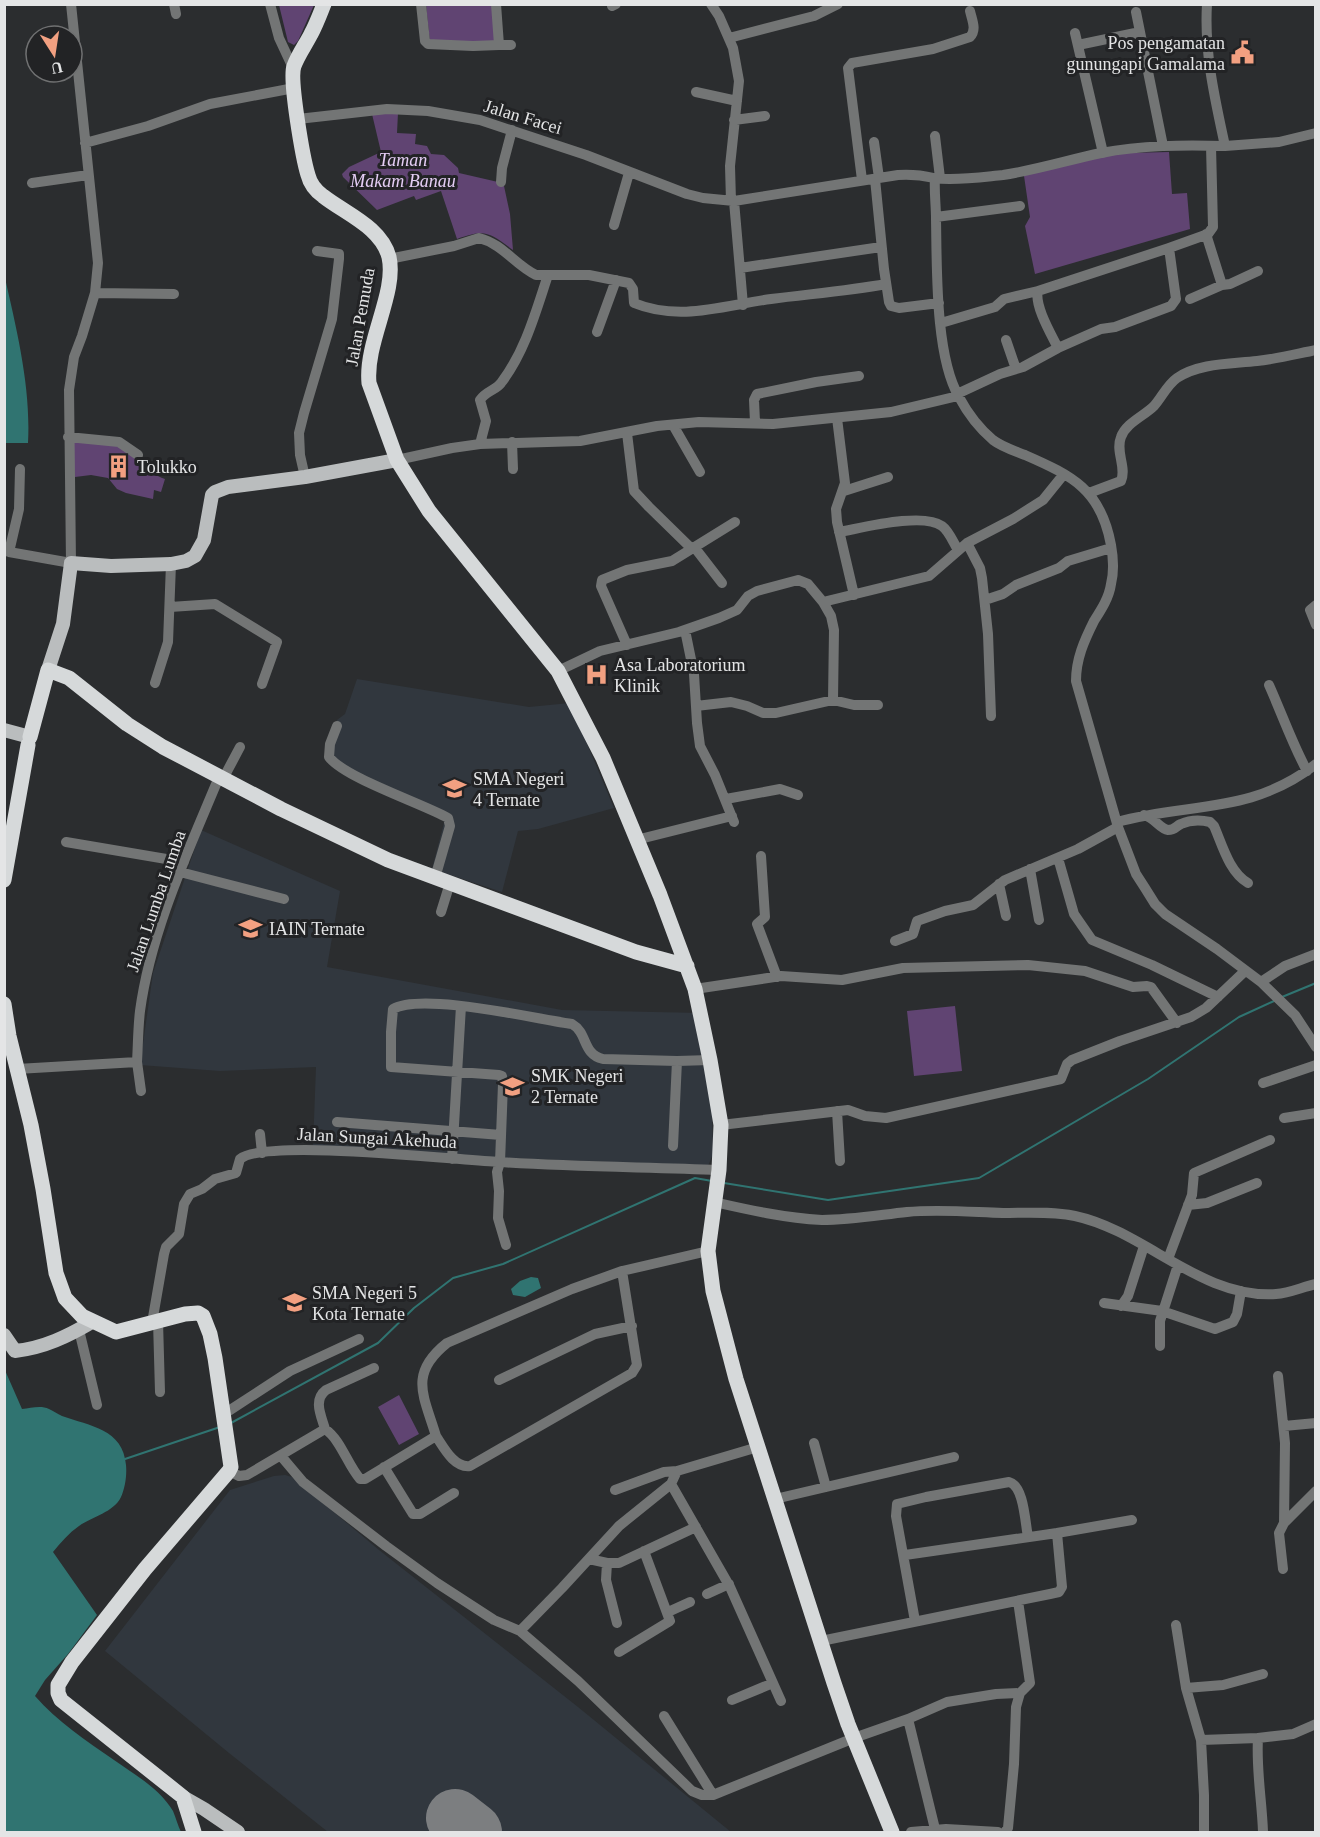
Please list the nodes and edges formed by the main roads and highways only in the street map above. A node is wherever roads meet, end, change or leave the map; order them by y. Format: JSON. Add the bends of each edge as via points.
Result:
{"nodes":[{"id":1,"x":324,"y":4,"type":"edge"},
{"id":2,"x":397,"y":460,"type":"junction"},
{"id":3,"x":48,"y":670,"type":"junction"},
{"id":4,"x":4,"y":730,"type":"edge"},
{"id":5,"x":29,"y":741,"type":"junction"},
{"id":6,"x":4,"y":880,"type":"edge"},
{"id":7,"x":687,"y":966,"type":"junction"},
{"id":8,"x":4,"y":1004,"type":"edge"},
{"id":9,"x":85,"y":1326,"type":"junction"},
{"id":10,"x":4,"y":1335,"type":"edge"},
{"id":11,"x":183,"y":1797,"type":"junction"},
{"id":12,"x":194,"y":1833,"type":"edge"},
{"id":13,"x":238,"y":1833,"type":"edge"},
{"id":14,"x":892,"y":1833,"type":"edge"}],
"edges":[{"from":1,"to":2,"type":"highway","name":"Jalan Pemuda","via":[[293,68],[298,120],[312,185],[366,225],[385,246],[389,259],[388,284],[368,370],[369,383]]},
{"from":2,"to":3,"type":"main road","via":[[215,492],[200,550],[186,561],[111,566],[71,563],[63,624]]},
{"from":2,"to":7,"type":"highway","name":"Jalan Pemuda","via":[[429,511],[558,671],[599,750]]},
{"from":3,"to":5,"type":"highway"},
{"from":3,"to":7,"type":"highway","via":[[69,678],[163,747],[372,853],[636,952]]},
{"from":4,"to":5,"type":"main road"},
{"from":5,"to":6,"type":"highway"},
{"from":7,"to":14,"type":"highway","name":"Jalan Pemuda","via":[[695,989],[721,1125],[708,1251],[719,1318],[821,1641]]},
{"from":8,"to":9,"type":"highway","via":[[44,1189],[56,1273],[65,1298]]},
{"from":9,"to":10,"type":"main road","via":[[49,1344],[15,1351]]},
{"from":9,"to":11,"type":"highway","via":[[116,1332],[198,1313],[203,1316],[212,1342],[228,1439],[229,1471],[118,1602],[58,1685],[61,1700]]},
{"from":11,"to":12,"type":"highway"},
{"from":11,"to":13,"type":"main road"}]}
